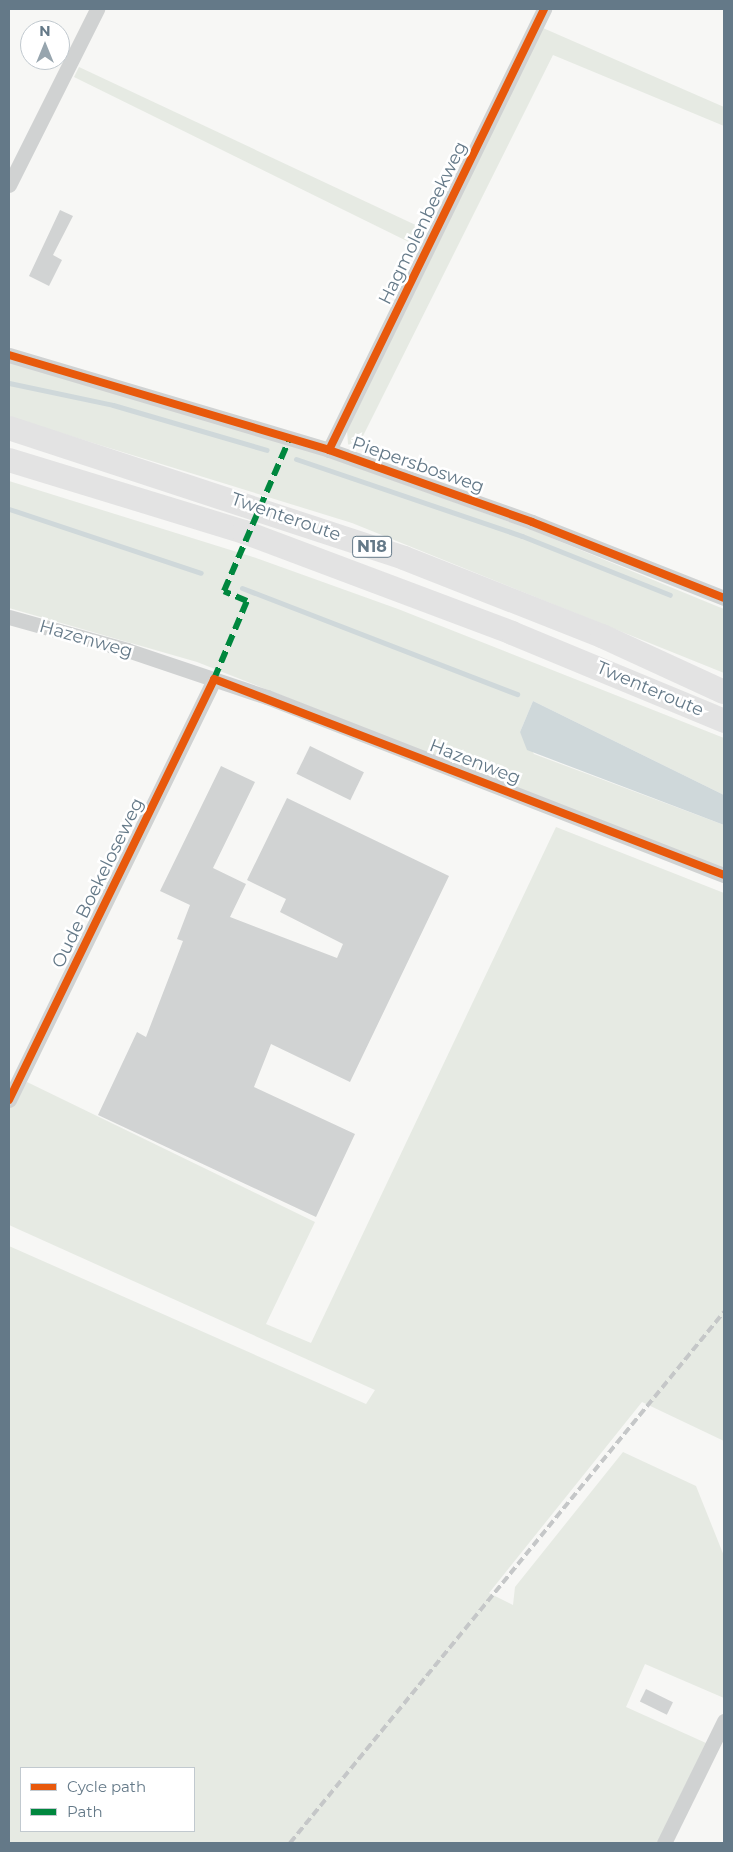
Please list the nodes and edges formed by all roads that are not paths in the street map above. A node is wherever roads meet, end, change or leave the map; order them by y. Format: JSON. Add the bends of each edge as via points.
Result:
{"nodes":[{"id":1,"x":97,"y":9,"type":"edge"},
{"id":2,"x":544,"y":9,"type":"edge"},
{"id":3,"x":9,"y":185,"type":"edge"},
{"id":4,"x":9,"y":354,"type":"edge"},
{"id":5,"x":9,"y":428,"type":"edge"},
{"id":6,"x":329,"y":450,"type":"junction"},
{"id":7,"x":12,"y":462,"type":"edge"},
{"id":8,"x":724,"y":598,"type":"edge"},
{"id":9,"x":9,"y":617,"type":"edge"},
{"id":10,"x":214,"y":680,"type":"junction"},
{"id":11,"x":724,"y":692,"type":"edge"},
{"id":12,"x":724,"y":721,"type":"edge"},
{"id":13,"x":724,"y":875,"type":"edge"},
{"id":14,"x":9,"y":1100,"type":"edge"},
{"id":15,"x":724,"y":1722,"type":"edge"},
{"id":16,"x":664,"y":1843,"type":"edge"}],
"edges":[{"from":1,"to":3,"type":"street"},
{"from":2,"to":6,"type":"street","name":"Hagmolenbeekweg"},
{"from":4,"to":6,"type":"street","name":"Piepersbosweg"},
{"from":5,"to":11,"type":"highway","name":"Twenteroute","number":"N18","via":[[404,558],[602,636]]},
{"from":6,"to":8,"type":"street","name":"Piepersbosweg","via":[[532,522]]},
{"from":7,"to":12,"type":"highway","name":"Twenteroute","number":"N18","via":[[244,532],[384,584]]},
{"from":9,"to":10,"type":"street","name":"Hazenweg"},
{"from":10,"to":13,"type":"street","name":"Hazenweg"},
{"from":10,"to":14,"type":"street","name":"Oude Boekeloseweg"},
{"from":15,"to":16,"type":"street"}]}
